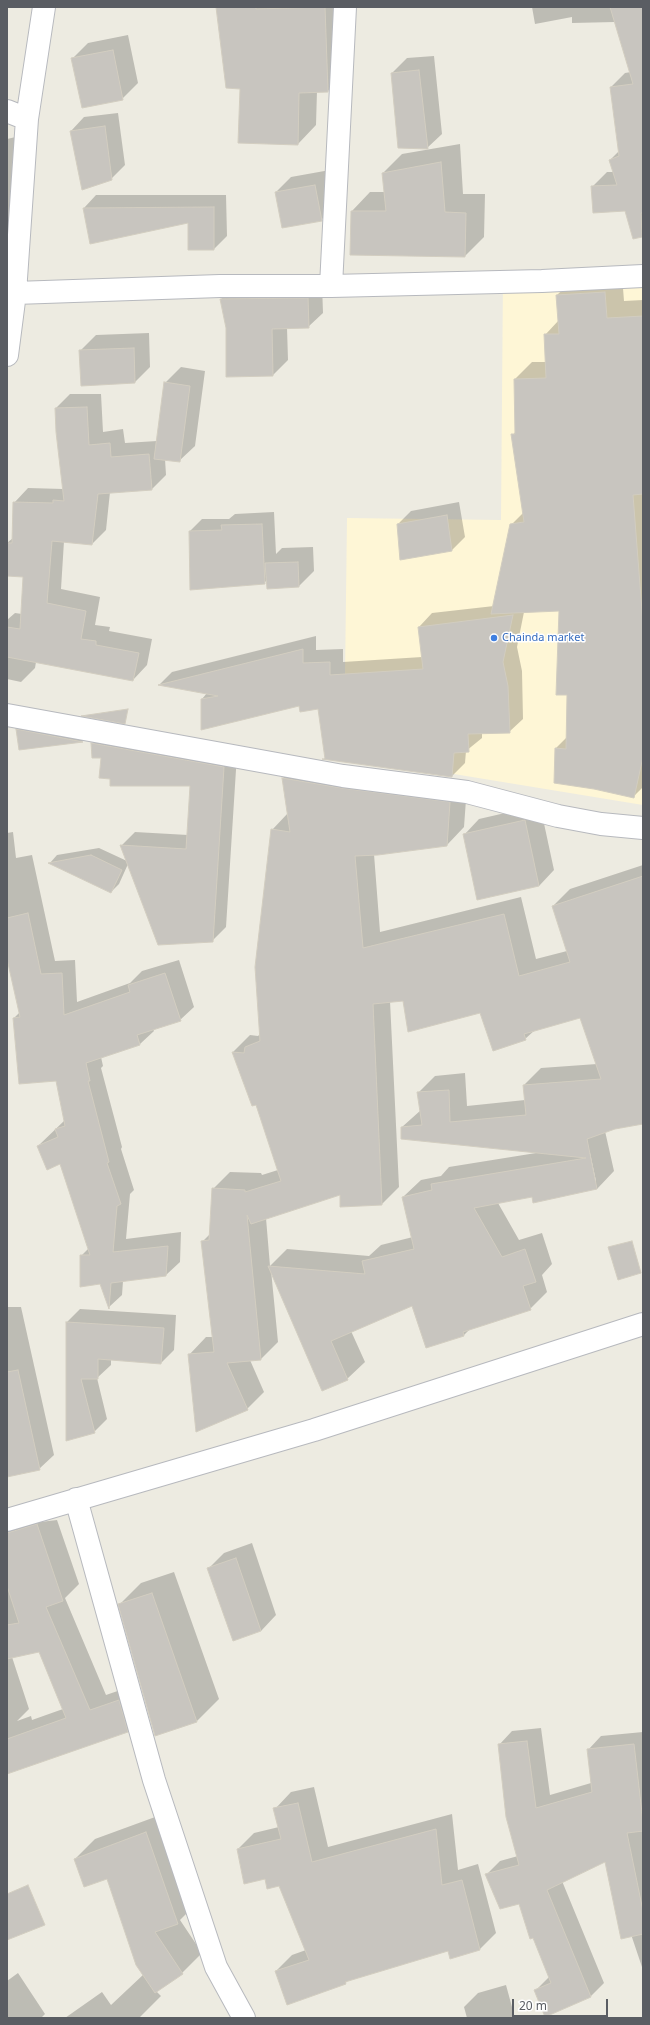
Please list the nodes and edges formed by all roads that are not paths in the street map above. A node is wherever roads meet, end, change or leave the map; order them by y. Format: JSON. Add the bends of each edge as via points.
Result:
{"nodes":[{"id":1,"x":44,"y":7,"type":"edge"},
{"id":2,"x":346,"y":7,"type":"edge"},
{"id":3,"x":7,"y":111,"type":"edge"},
{"id":4,"x":27,"y":118,"type":"junction"},
{"id":5,"x":643,"y":276,"type":"edge"},
{"id":6,"x":331,"y":286,"type":"junction"},
{"id":7,"x":15,"y":293,"type":"junction"},
{"id":8,"x":7,"y":355,"type":"edge"},
{"id":9,"x":7,"y":715,"type":"edge"},
{"id":10,"x":643,"y":828,"type":"edge"},
{"id":11,"x":643,"y":1324,"type":"edge"},
{"id":12,"x":76,"y":1499,"type":"junction"},
{"id":13,"x":7,"y":1520,"type":"edge"},
{"id":14,"x":244,"y":2018,"type":"edge"}],
"edges":[{"from":1,"to":4,"type":"street"},
{"from":2,"to":6,"type":"street"},
{"from":3,"to":4,"type":"street"},
{"from":4,"to":7,"type":"street"},
{"from":5,"to":6,"type":"street"},
{"from":6,"to":7,"type":"street","via":[[220,286]]},
{"from":7,"to":8,"type":"street"},
{"from":9,"to":10,"type":"street","via":[[343,776],[467,792],[558,816]]},
{"from":11,"to":12,"type":"street","via":[[314,1430]]},
{"from":12,"to":13,"type":"street"},
{"from":12,"to":14,"type":"street","via":[[154,1780],[216,1967]]}]}
